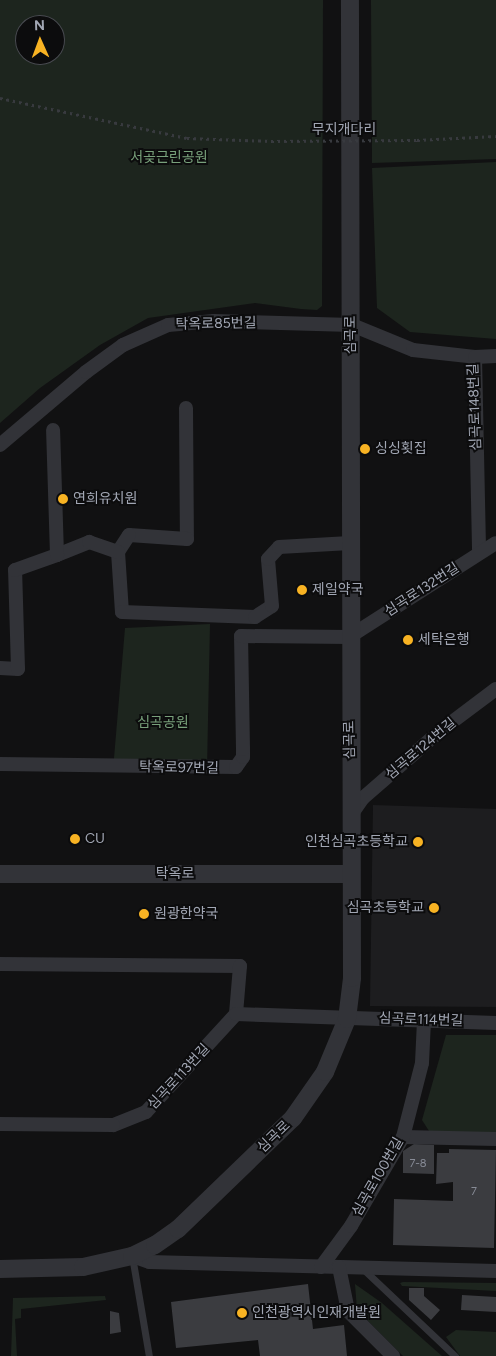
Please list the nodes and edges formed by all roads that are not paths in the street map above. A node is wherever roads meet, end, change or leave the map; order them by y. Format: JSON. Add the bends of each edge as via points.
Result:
{"nodes":[{"id":1,"x":350,"y":0,"type":"edge"},
{"id":2,"x":352,"y":325,"type":"junction"},
{"id":3,"x":496,"y":356,"type":"edge"},
{"id":4,"x":475,"y":357,"type":"junction"},
{"id":5,"x":186,"y":408,"type":"dead end"},
{"id":6,"x":54,"y":430,"type":"dead end"},
{"id":7,"x":0,"y":445,"type":"edge"},
{"id":8,"x":350,"y":542,"type":"junction"},
{"id":9,"x":496,"y":543,"type":"edge"},
{"id":10,"x":118,"y":552,"type":"junction"},
{"id":11,"x":479,"y":553,"type":"junction"},
{"id":12,"x":57,"y":555,"type":"junction"},
{"id":13,"x":349,"y":637,"type":"junction"},
{"id":14,"x":0,"y":668,"type":"edge"},
{"id":15,"x":496,"y":689,"type":"edge"},
{"id":16,"x":0,"y":764,"type":"edge"},
{"id":17,"x":351,"y":815,"type":"junction"},
{"id":18,"x":0,"y":874,"type":"edge"},
{"id":19,"x":350,"y":874,"type":"junction"},
{"id":20,"x":0,"y":964,"type":"edge"},
{"id":21,"x":236,"y":1014,"type":"junction"},
{"id":22,"x":347,"y":1019,"type":"junction"},
{"id":23,"x":424,"y":1020,"type":"junction"},
{"id":24,"x":496,"y":1023,"type":"edge"},
{"id":25,"x":0,"y":1124,"type":"edge"},
{"id":26,"x":403,"y":1136,"type":"junction"},
{"id":27,"x":496,"y":1139,"type":"edge"},
{"id":28,"x":132,"y":1256,"type":"junction"},
{"id":29,"x":321,"y":1267,"type":"junction"},
{"id":30,"x":339,"y":1267,"type":"junction"},
{"id":31,"x":361,"y":1268,"type":"junction"},
{"id":32,"x":0,"y":1269,"type":"edge"},
{"id":33,"x":496,"y":1271,"type":"edge"},
{"id":34,"x":148,"y":1356,"type":"edge"},
{"id":35,"x":393,"y":1356,"type":"edge"},
{"id":36,"x":455,"y":1356,"type":"edge"}],
"edges":[{"from":1,"to":2,"type":"street","name":"심곡로"},
{"from":2,"to":4,"type":"street","name":"심곡로148번길","via":[[414,350]]},
{"from":2,"to":7,"type":"street","name":"탁옥로85번길","via":[[214,321],[168,325],[116,350]]},
{"from":2,"to":8,"type":"street","name":"심곡로"},
{"from":3,"to":4,"type":"street"},
{"from":4,"to":11,"type":"street","name":"심곡로148번길"},
{"from":5,"to":10,"type":"street","via":[[188,539],[129,535]]},
{"from":6,"to":12,"type":"street"},
{"from":8,"to":10,"type":"street","via":[[279,547],[268,559],[272,606],[255,617],[122,612]]},
{"from":8,"to":13,"type":"street","name":"심곡로"},
{"from":9,"to":11,"type":"street","name":"심곡로132번길"},
{"from":10,"to":12,"type":"street","via":[[89,542]]},
{"from":11,"to":13,"type":"street","name":"심곡로132번길"},
{"from":12,"to":14,"type":"street","via":[[15,570],[18,669]]},
{"from":13,"to":16,"type":"street","name":"탁옥로97번길","via":[[241,636],[244,749],[236,767]]},
{"from":13,"to":17,"type":"street","name":"심곡로"},
{"from":15,"to":17,"type":"street","name":"심곡로124번길","via":[[363,798]]},
{"from":17,"to":19,"type":"street","name":"심곡로"},
{"from":18,"to":19,"type":"street","name":"탁옥로"},
{"from":19,"to":22,"type":"street","name":"심곡로","via":[[352,978]]},
{"from":20,"to":21,"type":"street","via":[[240,966]]},
{"from":21,"to":22,"type":"street"},
{"from":21,"to":25,"type":"street","name":"심곡로113번길","via":[[146,1112],[129,1121],[113,1124]]},
{"from":22,"to":23,"type":"street","name":"심곡로114번길"},
{"from":22,"to":28,"type":"street","name":"심곡로","via":[[325,1072],[293,1118],[178,1228],[156,1245]]},
{"from":23,"to":24,"type":"street","name":"심곡로114번길"},
{"from":23,"to":26,"type":"street","name":"심곡로100번길","via":[[422,1063]]},
{"from":26,"to":27,"type":"street"},
{"from":26,"to":29,"type":"street","name":"심곡로100번길","via":[[350,1226]]},
{"from":28,"to":29,"type":"street","via":[[149,1262]]},
{"from":28,"to":32,"type":"street","name":"심곡로","via":[[83,1268]]},
{"from":28,"to":34,"type":"lane"},
{"from":29,"to":30,"type":"street"},
{"from":30,"to":31,"type":"street"},
{"from":30,"to":35,"type":"street","via":[[348,1311]]},
{"from":31,"to":33,"type":"street"},
{"from":31,"to":36,"type":"lane"}]}
